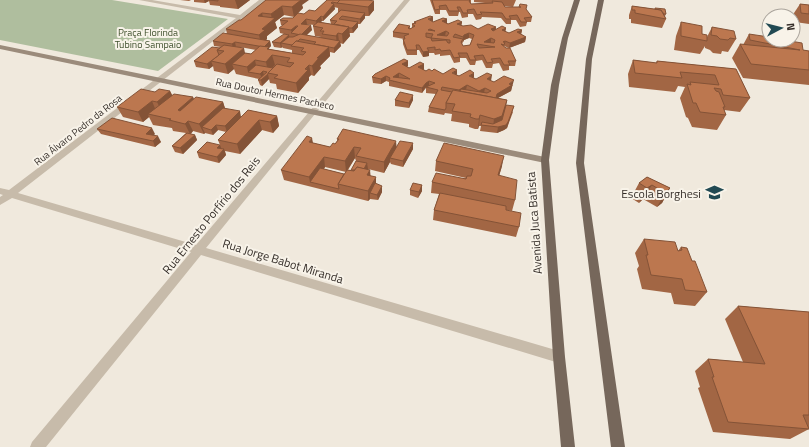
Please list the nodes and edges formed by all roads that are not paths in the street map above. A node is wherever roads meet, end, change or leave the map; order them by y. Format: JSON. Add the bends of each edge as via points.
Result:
{"nodes":[{"id":1,"x":142,"y":0,"type":"edge"},
{"id":2,"x":263,"y":0,"type":"edge"},
{"id":3,"x":407,"y":0,"type":"edge"},
{"id":4,"x":577,"y":0,"type":"edge"},
{"id":5,"x":601,"y":0,"type":"edge"},
{"id":6,"x":241,"y":17,"type":"junction"},
{"id":7,"x":0,"y":47,"type":"edge"},
{"id":8,"x":159,"y":80,"type":"junction"},
{"id":9,"x":312,"y":112,"type":"junction"},
{"id":10,"x":545,"y":160,"type":"junction"},
{"id":11,"x":5,"y":192,"type":"edge"},
{"id":12,"x":0,"y":202,"type":"edge"},
{"id":13,"x":199,"y":250,"type":"junction"},
{"id":14,"x":559,"y":357,"type":"junction"},
{"id":15,"x":37,"y":447,"type":"edge"},
{"id":16,"x":568,"y":447,"type":"edge"},
{"id":17,"x":618,"y":447,"type":"edge"}],
"edges":[{"from":1,"to":6,"type":"street"},
{"from":2,"to":6,"type":"street","name":"Rua Álvaro Pedro da Rosa"},
{"from":3,"to":9,"type":"street","name":"Rua Ernesto Porfírio dos Reis"},
{"from":4,"to":10,"type":"main road","name":"Avenida Juca Batista","via":[[565,38],[555,85]]},
{"from":5,"to":17,"type":"main road","via":[[588,59],[580,163]]},
{"from":6,"to":8,"type":"street","name":"Rua Álvaro Pedro da Rosa"},
{"from":7,"to":8,"type":"street","name":"Rua Doutor Hermes Pacheco"},
{"from":8,"to":9,"type":"street","name":"Rua Doutor Hermes Pacheco"},
{"from":8,"to":11,"type":"street","name":"Rua Álvaro Pedro da Rosa"},
{"from":9,"to":10,"type":"street","name":"Rua Doutor Hermes Pacheco"},
{"from":9,"to":13,"type":"street","name":"Rua Ernesto Porfírio dos Reis"},
{"from":10,"to":14,"type":"main road","name":"Avenida Juca Batista"},
{"from":11,"to":12,"type":"street","name":"Rua Álvaro Pedro da Rosa"},
{"from":11,"to":13,"type":"street","name":"Rua Jorge Babot Miranda"},
{"from":13,"to":14,"type":"street","name":"Rua Jorge Babot Miranda"},
{"from":13,"to":15,"type":"street","name":"Rua Ernesto Porfírio dos Reis"},
{"from":14,"to":16,"type":"main road","name":"Avenida Juca Batista"}]}
